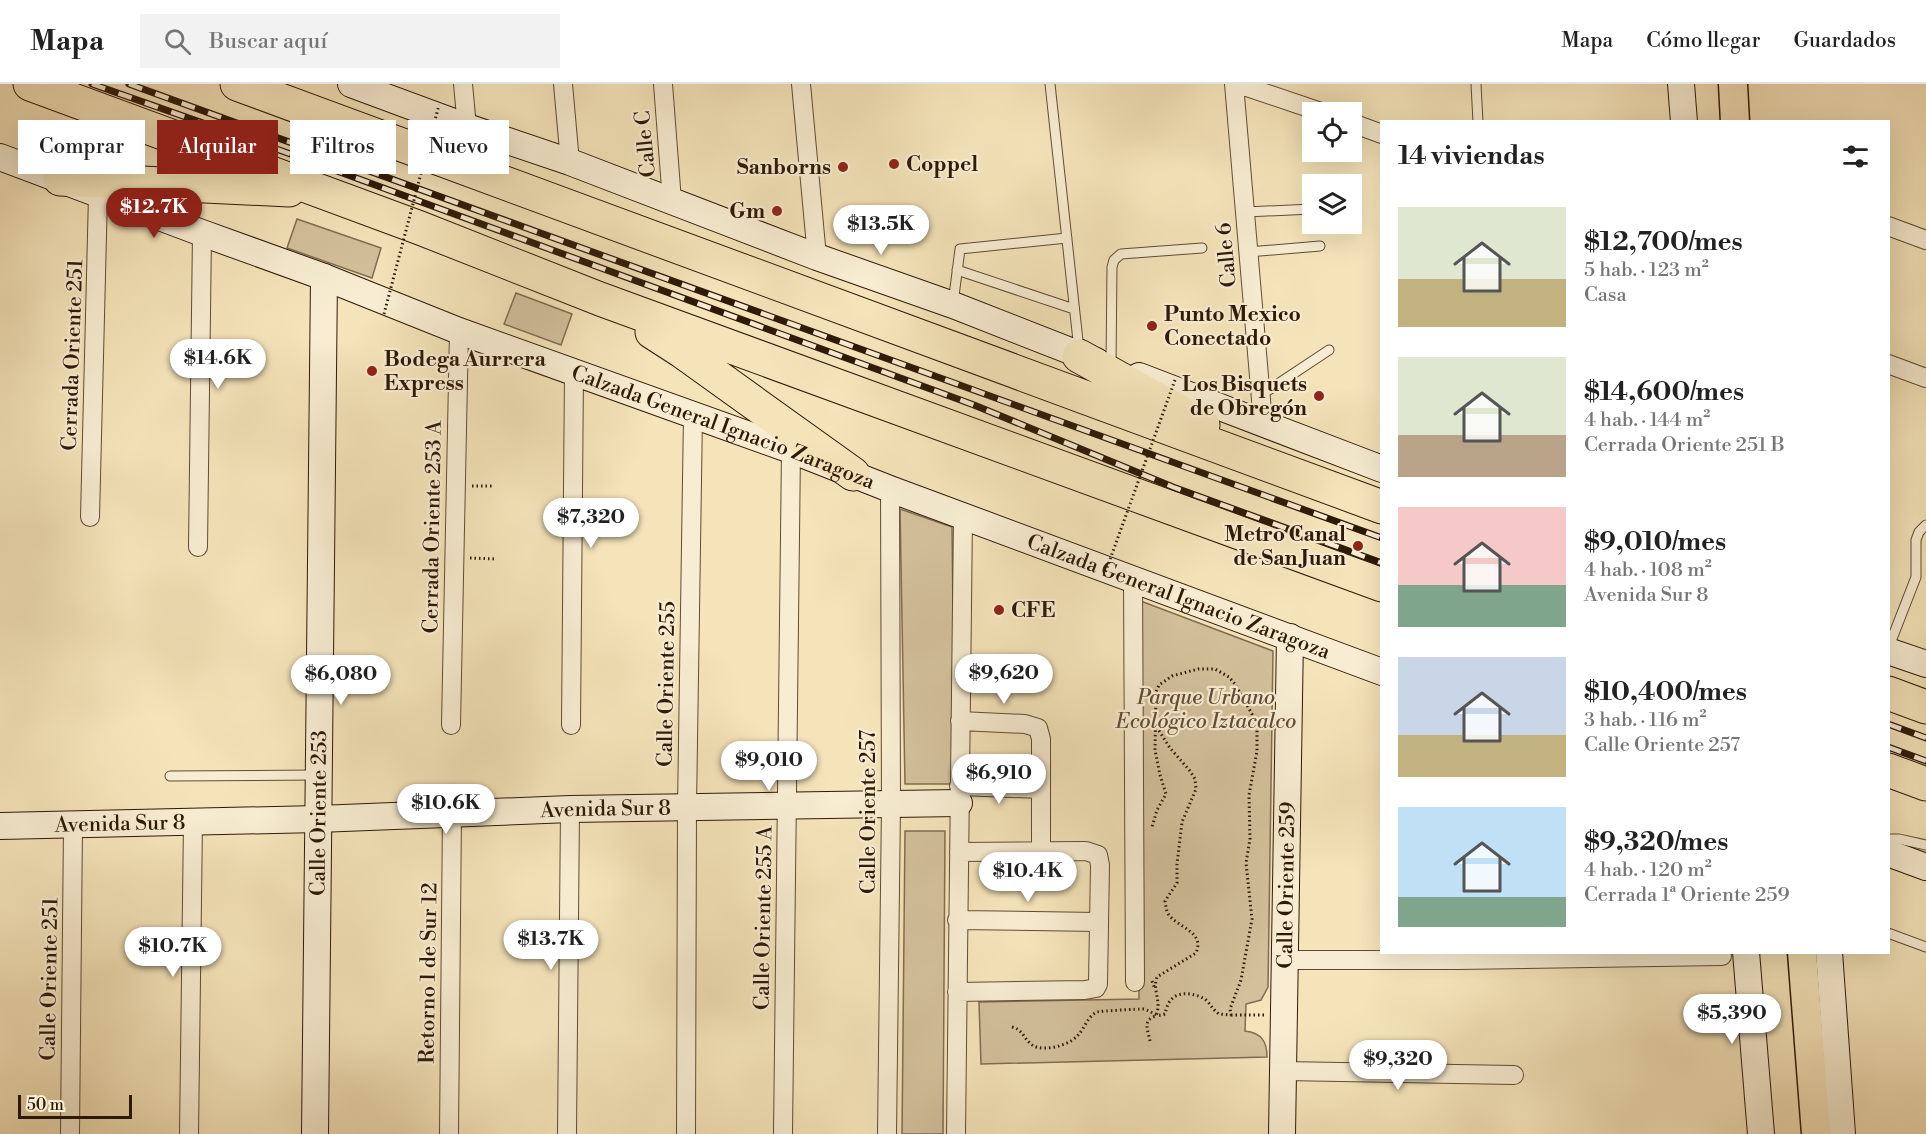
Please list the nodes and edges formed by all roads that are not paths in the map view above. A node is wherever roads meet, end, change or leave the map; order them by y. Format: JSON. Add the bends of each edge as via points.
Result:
{"nodes":[{"id":1,"x":30,"y":84,"type":"edge"},
{"id":2,"x":237,"y":84,"type":"edge"},
{"id":3,"x":463,"y":84,"type":"edge"},
{"id":4,"x":563,"y":84,"type":"edge"},
{"id":5,"x":663,"y":84,"type":"edge"},
{"id":6,"x":801,"y":84,"type":"edge"},
{"id":7,"x":1050,"y":84,"type":"edge"},
{"id":8,"x":1236,"y":84,"type":"edge"},
{"id":9,"x":1476,"y":84,"type":"edge"},
{"id":10,"x":1681,"y":84,"type":"edge"},
{"id":11,"x":358,"y":85,"type":"edge"},
{"id":12,"x":1302,"y":106,"type":"edge"},
{"id":13,"x":449,"y":120,"type":"edge"},
{"id":14,"x":466,"y":120,"type":"edge"},
{"id":15,"x":1478,"y":120,"type":"edge"},
{"id":16,"x":1684,"y":120,"type":"edge"},
{"id":17,"x":1362,"y":127,"type":"edge"},
{"id":18,"x":1380,"y":133,"type":"edge"},
{"id":19,"x":509,"y":141,"type":"edge"},
{"id":20,"x":0,"y":157,"type":"edge"},
{"id":21,"x":570,"y":162,"type":"junction"},
{"id":22,"x":60,"y":179,"type":"junction"},
{"id":23,"x":321,"y":191,"type":"junction"},
{"id":24,"x":99,"y":195,"type":"junction"},
{"id":25,"x":672,"y":201,"type":"junction"},
{"id":26,"x":1302,"y":209,"type":"edge"},
{"id":27,"x":1245,"y":212,"type":"junction"},
{"id":28,"x":1890,"y":227,"type":"edge"},
{"id":29,"x":202,"y":233,"type":"junction"},
{"id":30,"x":1066,"y":238,"type":"junction"},
{"id":31,"x":1926,"y":240,"type":"edge"},
{"id":32,"x":1320,"y":246,"type":"dead end"},
{"id":33,"x":1202,"y":248,"type":"dead end"},
{"id":34,"x":1248,"y":252,"type":"junction"},
{"id":35,"x":817,"y":257,"type":"junction"},
{"id":36,"x":957,"y":270,"type":"junction"},
{"id":37,"x":324,"y":277,"type":"junction"},
{"id":38,"x":600,"y":299,"type":"junction"},
{"id":39,"x":953,"y":305,"type":"junction"},
{"id":40,"x":1074,"y":309,"type":"junction"},
{"id":41,"x":459,"y":331,"type":"junction"},
{"id":42,"x":1329,"y":350,"type":"dead end"},
{"id":43,"x":1079,"y":356,"type":"junction"},
{"id":44,"x":1111,"y":365,"type":"junction"},
{"id":45,"x":1890,"y":365,"type":"edge"},
{"id":46,"x":574,"y":372,"type":"junction"},
{"id":47,"x":1926,"y":378,"type":"edge"},
{"id":48,"x":1261,"y":395,"type":"junction"},
{"id":49,"x":693,"y":415,"type":"junction"},
{"id":50,"x":1263,"y":423,"type":"junction"},
{"id":51,"x":791,"y":450,"type":"junction"},
{"id":52,"x":1245,"y":457,"type":"junction"},
{"id":53,"x":1380,"y":468,"type":"edge"},
{"id":54,"x":853,"y":474,"type":"junction"},
{"id":55,"x":890,"y":489,"type":"junction"},
{"id":56,"x":1380,"y":506,"type":"edge"},
{"id":57,"x":90,"y":517,"type":"dead end"},
{"id":58,"x":963,"y":517,"type":"junction"},
{"id":59,"x":1926,"y":525,"type":"edge"},
{"id":60,"x":198,"y":547,"type":"dead end"},
{"id":61,"x":1133,"y":579,"type":"junction"},
{"id":62,"x":1380,"y":584,"type":"edge"},
{"id":63,"x":1290,"y":637,"type":"junction"},
{"id":64,"x":1890,"y":645,"type":"edge"},
{"id":65,"x":1890,"y":651,"type":"edge"},
{"id":66,"x":1926,"y":664,"type":"edge"},
{"id":67,"x":1380,"y":671,"type":"edge"},
{"id":68,"x":1890,"y":694,"type":"edge"},
{"id":69,"x":1926,"y":707,"type":"edge"},
{"id":70,"x":960,"y":721,"type":"junction"},
{"id":71,"x":451,"y":724,"type":"dead end"},
{"id":72,"x":571,"y":725,"type":"dead end"},
{"id":73,"x":1890,"y":771,"type":"edge"},
{"id":74,"x":318,"y":775,"type":"junction"},
{"id":75,"x":170,"y":776,"type":"dead end"},
{"id":76,"x":1926,"y":784,"type":"edge"},
{"id":77,"x":1040,"y":789,"type":"junction"},
{"id":78,"x":959,"y":794,"type":"junction"},
{"id":79,"x":891,"y":805,"type":"junction"},
{"id":80,"x":787,"y":806,"type":"junction"},
{"id":81,"x":687,"y":807,"type":"junction"},
{"id":82,"x":570,"y":809,"type":"junction"},
{"id":83,"x":452,"y":813,"type":"junction"},
{"id":84,"x":318,"y":819,"type":"junction"},
{"id":85,"x":193,"y":822,"type":"junction"},
{"id":86,"x":73,"y":825,"type":"junction"},
{"id":87,"x":0,"y":826,"type":"edge"},
{"id":88,"x":1890,"y":839,"type":"edge"},
{"id":89,"x":1926,"y":845,"type":"edge"},
{"id":90,"x":959,"y":852,"type":"junction"},
{"id":91,"x":1041,"y":852,"type":"junction"},
{"id":92,"x":1890,"y":854,"type":"edge"},
{"id":93,"x":1926,"y":867,"type":"edge"},
{"id":94,"x":957,"y":920,"type":"junction"},
{"id":95,"x":1098,"y":922,"type":"junction"},
{"id":96,"x":1890,"y":934,"type":"edge"},
{"id":97,"x":1926,"y":947,"type":"edge"},
{"id":98,"x":1734,"y":954,"type":"edge"},
{"id":99,"x":1802,"y":954,"type":"edge"},
{"id":100,"x":1829,"y":954,"type":"edge"},
{"id":101,"x":1595,"y":955,"type":"edge"},
{"id":102,"x":1456,"y":956,"type":"edge"},
{"id":103,"x":1285,"y":960,"type":"junction"},
{"id":104,"x":1143,"y":978,"type":"road end"},
{"id":105,"x":957,"y":992,"type":"junction"},
{"id":106,"x":1283,"y":1071,"type":"junction"},
{"id":107,"x":1514,"y":1075,"type":"dead end"},
{"id":108,"x":70,"y":1134,"type":"edge"},
{"id":109,"x":189,"y":1134,"type":"edge"},
{"id":110,"x":315,"y":1134,"type":"edge"},
{"id":111,"x":449,"y":1134,"type":"edge"},
{"id":112,"x":567,"y":1134,"type":"edge"},
{"id":113,"x":686,"y":1134,"type":"edge"},
{"id":114,"x":783,"y":1134,"type":"edge"},
{"id":115,"x":887,"y":1134,"type":"edge"},
{"id":116,"x":956,"y":1134,"type":"edge"},
{"id":117,"x":1282,"y":1134,"type":"edge"},
{"id":118,"x":1761,"y":1134,"type":"edge"},
{"id":119,"x":1816,"y":1134,"type":"edge"},
{"id":120,"x":1842,"y":1134,"type":"edge"}],
"edges":[{"from":1,"to":23,"type":"highway"},
{"from":2,"to":52,"type":"highway"},
{"from":3,"to":14,"type":"street"},
{"from":4,"to":21,"type":"street"},
{"from":5,"to":25,"type":"street","name":"Calle C"},
{"from":6,"to":35,"type":"street"},
{"from":7,"to":30,"type":"lane"},
{"from":8,"to":12,"type":"street"},
{"from":8,"to":27,"type":"street","name":"Calle 6"},
{"from":9,"to":15,"type":"lane"},
{"from":10,"to":16,"type":"main road"},
{"from":11,"to":13,"type":"main road"},
{"from":17,"to":18,"type":"street"},
{"from":19,"to":21,"type":"main road"},
{"from":20,"to":22,"type":"main road","name":"Calzada General Ignacio Zaragoza"},
{"from":21,"to":25,"type":"main road"},
{"from":22,"to":23,"type":"highway"},
{"from":22,"to":24,"type":"main road","name":"Calzada General Ignacio Zaragoza"},
{"from":23,"to":38,"type":"highway"},
{"from":24,"to":29,"type":"main road","name":"Calzada General Ignacio Zaragoza"},
{"from":24,"to":57,"type":"street","name":"Cerrada Oriente 251"},
{"from":25,"to":35,"type":"main road"},
{"from":26,"to":27,"type":"lane"},
{"from":27,"to":34,"type":"street","name":"Calle 6"},
{"from":28,"to":31,"type":"street"},
{"from":29,"to":37,"type":"main road","name":"Calzada General Ignacio Zaragoza"},
{"from":29,"to":60,"type":"street"},
{"from":30,"to":36,"type":"lane","via":[[960,249]]},
{"from":30,"to":40,"type":"lane"},
{"from":32,"to":34,"type":"lane"},
{"from":33,"to":44,"type":"lane","via":[[1121,254],[1114,260]]},
{"from":34,"to":48,"type":"street","name":"Calle 6"},
{"from":35,"to":39,"type":"main road"},
{"from":36,"to":39,"type":"lane"},
{"from":36,"to":40,"type":"lane"},
{"from":37,"to":41,"type":"main road","name":"Calzada General Ignacio Zaragoza"},
{"from":37,"to":74,"type":"main road","name":"Calle Oriente 253"},
{"from":38,"to":54,"type":"highway","via":[[683,352]]},
{"from":38,"to":62,"type":"highway"},
{"from":39,"to":43,"type":"main road"},
{"from":40,"to":43,"type":"lane"},
{"from":41,"to":46,"type":"main road","name":"Calzada General Ignacio Zaragoza"},
{"from":41,"to":71,"type":"street","name":"Cerrada Oriente 253 A"},
{"from":42,"to":48,"type":"lane"},
{"from":43,"to":44,"type":"main road"},
{"from":43,"to":52,"type":"highway","via":[[1212,430]]},
{"from":44,"to":50,"type":"main road"},
{"from":45,"to":47,"type":"street"},
{"from":46,"to":49,"type":"main road","name":"Calzada General Ignacio Zaragoza"},
{"from":46,"to":72,"type":"street"},
{"from":48,"to":50,"type":"street","name":"Calle 6"},
{"from":49,"to":51,"type":"main road","name":"Calzada General Ignacio Zaragoza"},
{"from":49,"to":81,"type":"street","name":"Calle Oriente 255"},
{"from":50,"to":53,"type":"main road"},
{"from":51,"to":54,"type":"main road","name":"Calzada General Ignacio Zaragoza"},
{"from":51,"to":80,"type":"street","name":"Calle Oriente 255 A"},
{"from":52,"to":56,"type":"highway"},
{"from":54,"to":55,"type":"main road","name":"Calzada General Ignacio Zaragoza"},
{"from":55,"to":58,"type":"main road","name":"Calzada General Ignacio Zaragoza"},
{"from":55,"to":79,"type":"street","name":"Calle Oriente 257"},
{"from":58,"to":61,"type":"main road","name":"Calzada General Ignacio Zaragoza"},
{"from":58,"to":70,"type":"street"},
{"from":59,"to":64,"type":"lane","via":[[1916,540],[1916,577]]},
{"from":61,"to":63,"type":"main road","name":"Calzada General Ignacio Zaragoza"},
{"from":61,"to":104,"type":"street"},
{"from":63,"to":67,"type":"main road","name":"Calzada General Ignacio Zaragoza"},
{"from":63,"to":103,"type":"main road","name":"Calle Oriente 259"},
{"from":65,"to":66,"type":"main road"},
{"from":68,"to":69,"type":"highway"},
{"from":70,"to":77,"type":"street","via":[[1038,728]]},
{"from":70,"to":78,"type":"street"},
{"from":73,"to":76,"type":"highway"},
{"from":74,"to":75,"type":"lane"},
{"from":74,"to":84,"type":"main road","name":"Calle Oriente 253"},
{"from":77,"to":78,"type":"street"},
{"from":77,"to":91,"type":"street"},
{"from":78,"to":79,"type":"main road","name":"Avenida Sur 8"},
{"from":78,"to":90,"type":"street"},
{"from":79,"to":80,"type":"main road","name":"Avenida Sur 8"},
{"from":79,"to":115,"type":"street","name":"Calle Oriente 257"},
{"from":80,"to":81,"type":"main road","name":"Avenida Sur 8"},
{"from":80,"to":114,"type":"street","name":"Calle Oriente 255 A"},
{"from":81,"to":82,"type":"main road","name":"Avenida Sur 8"},
{"from":81,"to":113,"type":"street","name":"Calle Oriente 255"},
{"from":82,"to":83,"type":"main road","name":"Avenida Sur 8"},
{"from":82,"to":112,"type":"street"},
{"from":83,"to":84,"type":"main road","name":"Avenida Sur 8"},
{"from":83,"to":111,"type":"street","name":"Retorno 1 de Sur 12"},
{"from":84,"to":85,"type":"main road","name":"Avenida Sur 8"},
{"from":84,"to":110,"type":"main road","name":"Calle Oriente 253"},
{"from":85,"to":86,"type":"main road","name":"Avenida Sur 8"},
{"from":85,"to":109,"type":"street"},
{"from":86,"to":87,"type":"main road","name":"Avenida Sur 8"},
{"from":86,"to":108,"type":"street","name":"Calle Oriente 251"},
{"from":88,"to":89,"type":"lane"},
{"from":90,"to":91,"type":"street"},
{"from":90,"to":94,"type":"street"},
{"from":91,"to":95,"type":"street","via":[[1086,851],[1098,855]]},
{"from":92,"to":93,"type":"main road"},
{"from":94,"to":95,"type":"street"},
{"from":94,"to":105,"type":"street"},
{"from":95,"to":105,"type":"street","via":[[1096,988]]},
{"from":96,"to":97,"type":"lane"},
{"from":98,"to":101,"type":"street"},
{"from":98,"to":118,"type":"main road"},
{"from":99,"to":119,"type":"main road"},
{"from":100,"to":120,"type":"main road"},
{"from":101,"to":102,"type":"street"},
{"from":102,"to":103,"type":"street"},
{"from":103,"to":106,"type":"main road","name":"Calle Oriente 259"},
{"from":105,"to":116,"type":"street"},
{"from":106,"to":107,"type":"street"},
{"from":106,"to":117,"type":"main road","name":"Calle Oriente 259"}]}
